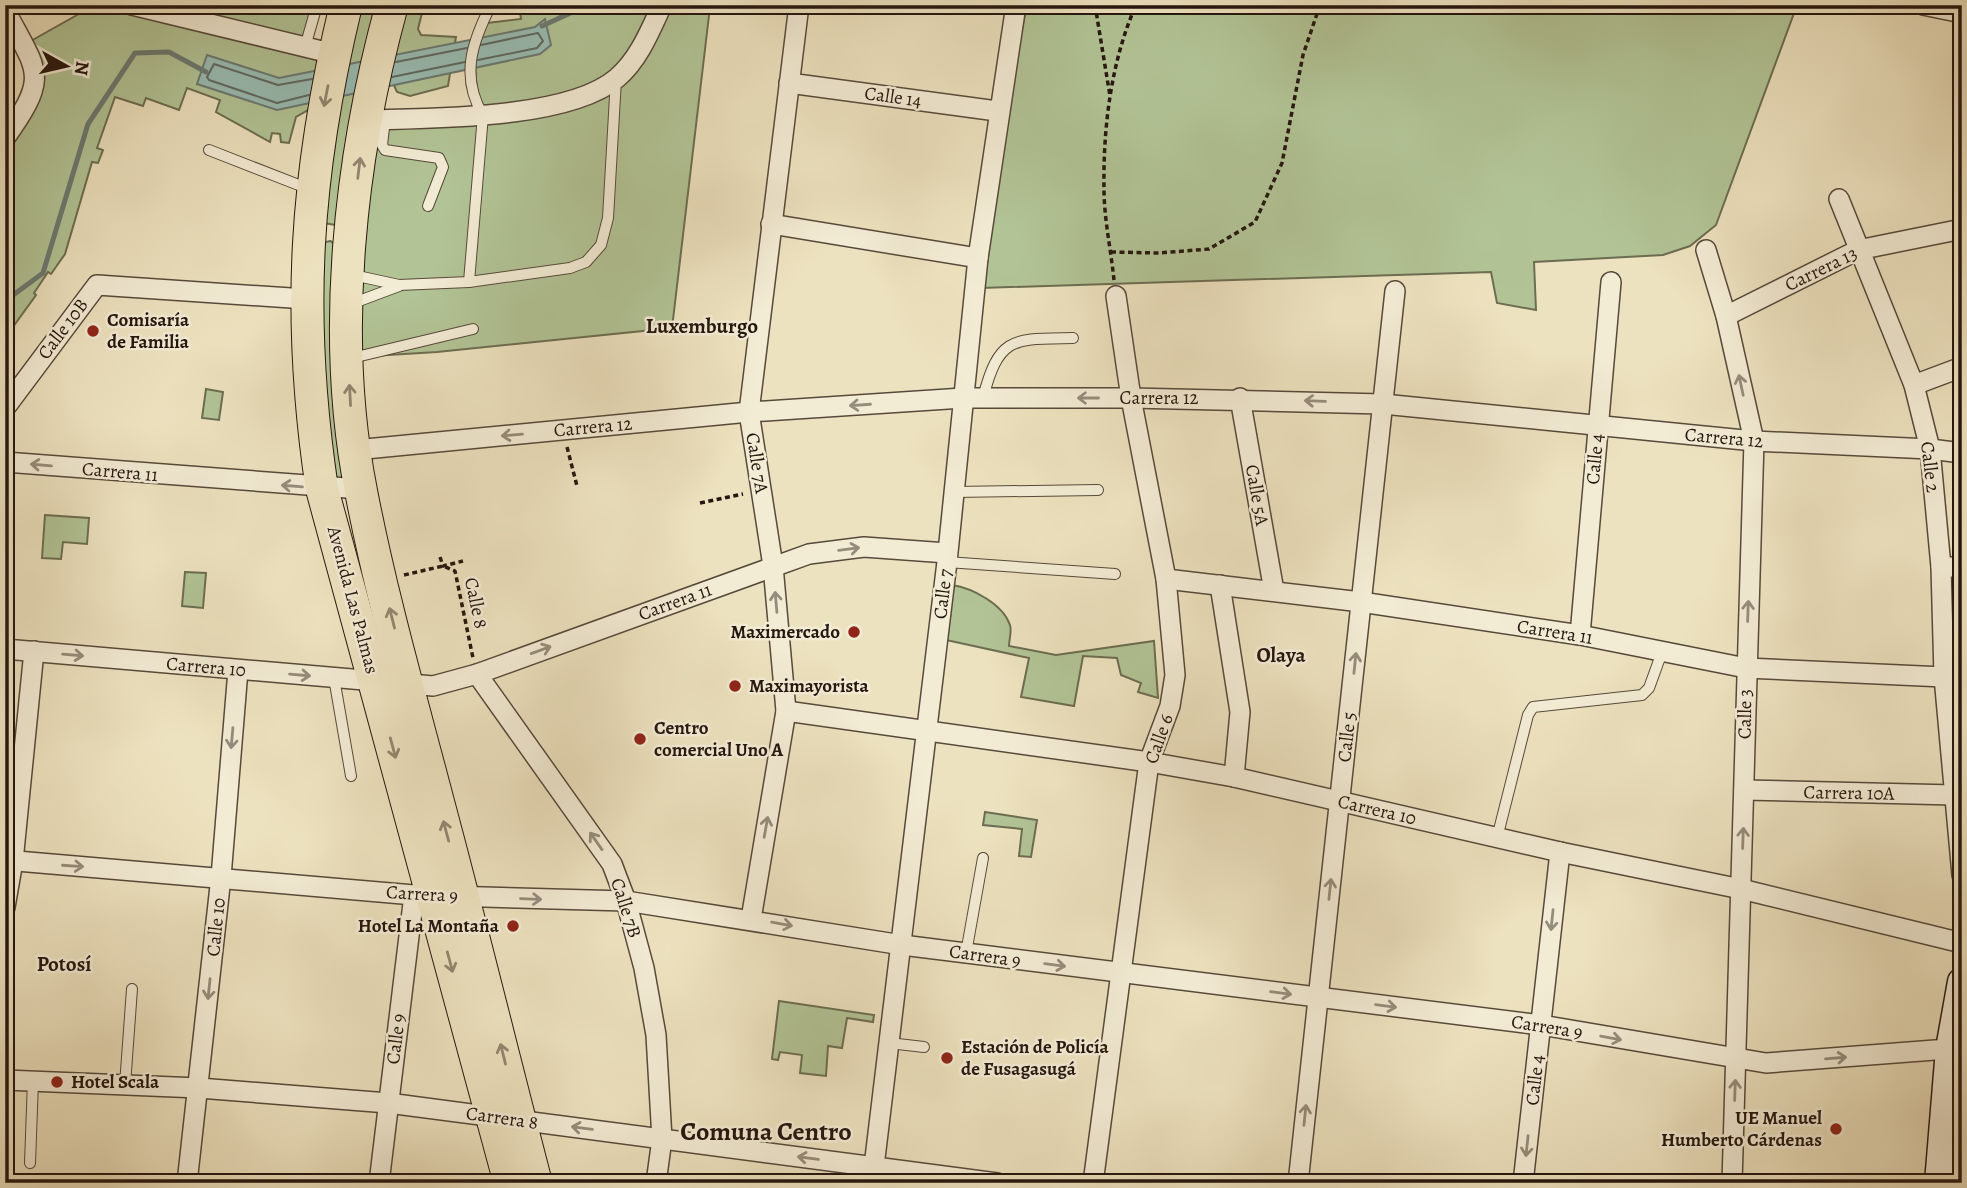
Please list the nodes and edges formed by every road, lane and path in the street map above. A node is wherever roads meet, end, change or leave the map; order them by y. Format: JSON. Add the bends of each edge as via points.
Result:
{"nodes":[{"id":1,"x":132,"y":5,"type":"edge"},
{"id":2,"x":317,"y":5,"type":"edge"},
{"id":3,"x":346,"y":5,"type":"edge"},
{"id":4,"x":392,"y":5,"type":"edge"},
{"id":5,"x":491,"y":5,"type":"edge"},
{"id":6,"x":662,"y":5,"type":"edge"},
{"id":7,"x":1016,"y":5,"type":"edge"},
{"id":8,"x":1096,"y":5,"type":"edge"},
{"id":9,"x":1136,"y":5,"type":"edge"},
{"id":10,"x":1320,"y":5,"type":"edge"},
{"id":11,"x":1923,"y":5,"type":"edge"},
{"id":12,"x":792,"y":6,"type":"edge"},
{"id":13,"x":5,"y":10,"type":"edge"},
{"id":14,"x":1962,"y":13,"type":"edge"},
{"id":15,"x":320,"y":51,"type":"junction"},
{"id":16,"x":616,"y":79,"type":"junction"},
{"id":17,"x":789,"y":83,"type":"junction"},
{"id":18,"x":1110,"y":99,"type":"junction"},
{"id":19,"x":998,"y":111,"type":"junction"},
{"id":20,"x":483,"y":115,"type":"junction"},
{"id":21,"x":375,"y":119,"type":"junction"},
{"id":22,"x":5,"y":138,"type":"edge"},
{"id":23,"x":209,"y":150,"type":"dead end"},
{"id":24,"x":312,"y":190,"type":"junction"},
{"id":25,"x":1839,"y":200,"type":"dead end"},
{"id":26,"x":428,"y":206,"type":"dead end"},
{"id":27,"x":771,"y":224,"type":"junction"},
{"id":28,"x":1962,"y":229,"type":"edge"},
{"id":29,"x":308,"y":232,"type":"junction"},
{"id":30,"x":351,"y":237,"type":"junction"},
{"id":31,"x":1706,"y":250,"type":"dead end"},
{"id":32,"x":1858,"y":250,"type":"junction"},
{"id":33,"x":1111,"y":252,"type":"junction"},
{"id":34,"x":978,"y":258,"type":"junction"},
{"id":35,"x":349,"y":274,"type":"junction"},
{"id":36,"x":469,"y":282,"type":"junction"},
{"id":37,"x":1611,"y":282,"type":"dead end"},
{"id":38,"x":399,"y":285,"type":"junction"},
{"id":39,"x":1395,"y":291,"type":"dead end"},
{"id":40,"x":1116,"y":296,"type":"joint"},
{"id":41,"x":306,"y":299,"type":"junction"},
{"id":42,"x":348,"y":305,"type":"junction"},
{"id":43,"x":1726,"y":316,"type":"junction"},
{"id":44,"x":473,"y":329,"type":"dead end"},
{"id":45,"x":1073,"y":338,"type":"dead end"},
{"id":46,"x":348,"y":359,"type":"junction"},
{"id":47,"x":1962,"y":367,"type":"edge"},
{"id":48,"x":1914,"y":385,"type":"junction"},
{"id":49,"x":963,"y":398,"type":"junction"},
{"id":50,"x":983,"y":398,"type":"junction"},
{"id":51,"x":1131,"y":398,"type":"junction"},
{"id":52,"x":1240,"y":398,"type":"junction"},
{"id":53,"x":1383,"y":404,"type":"junction"},
{"id":54,"x":5,"y":408,"type":"edge"},
{"id":55,"x":749,"y":412,"type":"junction"},
{"id":56,"x":1597,"y":427,"type":"junction"},
{"id":57,"x":564,"y":438,"type":"dead end"},
{"id":58,"x":1754,"y":441,"type":"junction"},
{"id":59,"x":1930,"y":449,"type":"junction"},
{"id":60,"x":355,"y":450,"type":"junction"},
{"id":61,"x":1962,"y":453,"type":"edge"},
{"id":62,"x":5,"y":462,"type":"edge"},
{"id":63,"x":577,"y":486,"type":"dead end"},
{"id":64,"x":322,"y":489,"type":"junction"},
{"id":65,"x":360,"y":489,"type":"junction"},
{"id":66,"x":1098,"y":490,"type":"dead end"},
{"id":67,"x":954,"y":492,"type":"junction"},
{"id":68,"x":749,"y":493,"type":"dead end"},
{"id":69,"x":700,"y":503,"type":"dead end"},
{"id":70,"x":440,"y":557,"type":"dead end"},
{"id":71,"x":947,"y":557,"type":"junction"},
{"id":72,"x":463,"y":561,"type":"dead end"},
{"id":73,"x":443,"y":566,"type":"junction"},
{"id":74,"x":773,"y":566,"type":"junction"},
{"id":75,"x":1941,"y":567,"type":"junction"},
{"id":76,"x":1962,"y":567,"type":"edge"},
{"id":77,"x":1115,"y":574,"type":"dead end"},
{"id":78,"x":1166,"y":579,"type":"junction"},
{"id":79,"x":383,"y":580,"type":"junction"},
{"id":80,"x":1220,"y":585,"type":"junction"},
{"id":81,"x":1274,"y":591,"type":"junction"},
{"id":82,"x":1361,"y":602,"type":"junction"},
{"id":83,"x":1580,"y":635,"type":"junction"},
{"id":84,"x":5,"y":649,"type":"edge"},
{"id":85,"x":34,"y":651,"type":"junction"},
{"id":86,"x":1662,"y":652,"type":"junction"},
{"id":87,"x":1746,"y":668,"type":"junction"},
{"id":88,"x":238,"y":670,"type":"junction"},
{"id":89,"x":477,"y":674,"type":"junction"},
{"id":90,"x":1944,"y":677,"type":"junction"},
{"id":91,"x":334,"y":678,"type":"junction"},
{"id":92,"x":375,"y":682,"type":"junction"},
{"id":93,"x":408,"y":685,"type":"junction"},
{"id":94,"x":1954,"y":702,"type":"edge"},
{"id":95,"x":786,"y":711,"type":"junction"},
{"id":96,"x":926,"y":731,"type":"junction"},
{"id":97,"x":1149,"y":762,"type":"junction"},
{"id":98,"x":351,"y":776,"type":"dead end"},
{"id":99,"x":1234,"y":777,"type":"junction"},
{"id":100,"x":1744,"y":790,"type":"junction"},
{"id":101,"x":1954,"y":795,"type":"junction"},
{"id":102,"x":1339,"y":801,"type":"junction"},
{"id":103,"x":1497,"y":838,"type":"junction"},
{"id":104,"x":1560,"y":852,"type":"junction"},
{"id":105,"x":982,"y":858,"type":"dead end"},
{"id":106,"x":9,"y":861,"type":"edge"},
{"id":107,"x":1962,"y":875,"type":"edge"},
{"id":108,"x":220,"y":877,"type":"junction"},
{"id":109,"x":1741,"y":889,"type":"junction"},
{"id":110,"x":437,"y":896,"type":"junction"},
{"id":111,"x":626,"y":901,"type":"junction"},
{"id":112,"x":5,"y":907,"type":"edge"},
{"id":113,"x":751,"y":919,"type":"junction"},
{"id":114,"x":1962,"y":943,"type":"edge"},
{"id":115,"x":901,"y":945,"type":"junction"},
{"id":116,"x":966,"y":953,"type":"junction"},
{"id":117,"x":1118,"y":974,"type":"junction"},
{"id":118,"x":1962,"y":982,"type":"edge"},
{"id":119,"x":132,"y":989,"type":"dead end"},
{"id":120,"x":1318,"y":997,"type":"junction"},
{"id":121,"x":1541,"y":1026,"type":"junction"},
{"id":122,"x":889,"y":1043,"type":"junction"},
{"id":123,"x":924,"y":1047,"type":"dead end"},
{"id":124,"x":1956,"y":1049,"type":"edge"},
{"id":125,"x":1736,"y":1059,"type":"junction"},
{"id":126,"x":5,"y":1080,"type":"edge"},
{"id":127,"x":33,"y":1081,"type":"junction"},
{"id":128,"x":125,"y":1085,"type":"junction"},
{"id":129,"x":199,"y":1088,"type":"junction"},
{"id":130,"x":388,"y":1103,"type":"junction"},
{"id":131,"x":506,"y":1118,"type":"junction"},
{"id":132,"x":662,"y":1139,"type":"junction"},
{"id":133,"x":30,"y":1163,"type":"dead end"},
{"id":134,"x":1947,"y":1168,"type":"edge"},
{"id":135,"x":873,"y":1175,"type":"edge"},
{"id":136,"x":187,"y":1183,"type":"edge"},
{"id":137,"x":379,"y":1183,"type":"edge"},
{"id":138,"x":510,"y":1183,"type":"edge"},
{"id":139,"x":536,"y":1183,"type":"edge"},
{"id":140,"x":656,"y":1183,"type":"edge"},
{"id":141,"x":997,"y":1183,"type":"edge"},
{"id":142,"x":1093,"y":1183,"type":"edge"},
{"id":143,"x":1298,"y":1183,"type":"edge"},
{"id":144,"x":1523,"y":1183,"type":"edge"},
{"id":145,"x":1732,"y":1183,"type":"edge"}],
"edges":[{"from":1,"to":15,"type":"street"},
{"from":2,"to":15,"type":"lane"},
{"from":3,"to":15,"type":"main road","name":"Avenida Las Palmas"},
{"from":4,"to":21,"type":"main road","name":"Avenida Las Palmas"},
{"from":5,"to":20,"type":"lane","via":[[475,35],[470,63],[471,94]]},
{"from":6,"to":16,"type":"street","via":[[639,52]]},
{"from":7,"to":19,"type":"street","name":"Calle 7"},
{"from":8,"to":18,"type":"path"},
{"from":9,"to":18,"type":"path"},
{"from":10,"to":33,"type":"path","via":[[1303,55],[1282,163],[1255,222],[1209,249]]},
{"from":11,"to":14,"type":"street"},
{"from":12,"to":17,"type":"street","name":"Calle 7A"},
{"from":13,"to":22,"type":"street","via":[[36,69],[27,107]]},
{"from":15,"to":24,"type":"main road","name":"Avenida Las Palmas","one_way":true},
{"from":16,"to":20,"type":"street","via":[[580,98]]},
{"from":16,"to":36,"type":"lane","via":[[608,218],[601,245],[586,261],[570,268]]},
{"from":17,"to":19,"type":"street","name":"Calle 14"},
{"from":17,"to":27,"type":"street","name":"Calle 7A"},
{"from":18,"to":33,"type":"path","via":[[1104,191]]},
{"from":19,"to":34,"type":"street","name":"Calle 7"},
{"from":20,"to":21,"type":"street"},
{"from":20,"to":36,"type":"lane"},
{"from":21,"to":26,"type":"lane","via":[[384,150],[439,158],[443,167]]},
{"from":30,"to":21,"type":"main road","name":"Avenida Las Palmas","one_way":true},
{"from":23,"to":24,"type":"lane"},
{"from":24,"to":29,"type":"main road","name":"Avenida Las Palmas"},
{"from":25,"to":32,"type":"street","name":"Calle 2"},
{"from":27,"to":34,"type":"street"},
{"from":27,"to":55,"type":"street","name":"Calle 7A"},
{"from":28,"to":32,"type":"street","name":"Carrera 13"},
{"from":29,"to":30,"type":"main road"},
{"from":29,"to":41,"type":"main road","name":"Avenida Las Palmas"},
{"from":30,"to":35,"type":"main road","name":"Avenida Las Palmas"},
{"from":31,"to":43,"type":"street","name":"Calle 3"},
{"from":32,"to":43,"type":"street","name":"Carrera 13"},
{"from":32,"to":48,"type":"street","name":"Calle 2"},
{"from":33,"to":40,"type":"path"},
{"from":34,"to":49,"type":"street","name":"Calle 7"},
{"from":35,"to":38,"type":"lane"},
{"from":35,"to":42,"type":"main road","name":"Avenida Las Palmas"},
{"from":36,"to":38,"type":"lane"},
{"from":37,"to":56,"type":"street","name":"Calle 4"},
{"from":38,"to":42,"type":"lane"},
{"from":39,"to":53,"type":"street","name":"Calle 5"},
{"from":40,"to":51,"type":"street","name":"Calle 6"},
{"from":41,"to":54,"type":"street","name":"Calle 10B","via":[[97,285]]},
{"from":41,"to":64,"type":"main road","name":"Avenida Las Palmas","via":[[309,382]]},
{"from":42,"to":46,"type":"main road","name":"Avenida Las Palmas"},
{"from":58,"to":43,"type":"street","name":"Calle 3","one_way":true},
{"from":44,"to":46,"type":"lane"},
{"from":45,"to":50,"type":"lane","via":[[1021,339],[999,353]]},
{"from":60,"to":46,"type":"main road","name":"Avenida Las Palmas","one_way":true},
{"from":47,"to":48,"type":"street"},
{"from":48,"to":59,"type":"street","name":"Calle 2"},
{"from":49,"to":50,"type":"street","name":"Carrera 12"},
{"from":49,"to":55,"type":"street","name":"Carrera 12","one_way":true},
{"from":49,"to":67,"type":"street","name":"Calle 7"},
{"from":51,"to":50,"type":"street","name":"Carrera 12","one_way":true},
{"from":51,"to":52,"type":"street","name":"Carrera 12"},
{"from":51,"to":78,"type":"street","name":"Calle 6"},
{"from":53,"to":52,"type":"street","name":"Carrera 12","one_way":true},
{"from":52,"to":81,"type":"street","name":"Calle 5A"},
{"from":53,"to":56,"type":"street","name":"Carrera 12"},
{"from":53,"to":82,"type":"street","name":"Calle 5"},
{"from":55,"to":60,"type":"street","name":"Carrera 12","one_way":true},
{"from":55,"to":74,"type":"street","name":"Calle 7A"},
{"from":56,"to":58,"type":"street","name":"Carrera 12"},
{"from":56,"to":83,"type":"street","name":"Calle 4"},
{"from":57,"to":63,"type":"path"},
{"from":58,"to":59,"type":"street","name":"Carrera 12"},
{"from":87,"to":58,"type":"street","name":"Calle 3","one_way":true},
{"from":59,"to":61,"type":"street","name":"Carrera 12"},
{"from":59,"to":75,"type":"street","name":"Calle 2"},
{"from":60,"to":65,"type":"main road","name":"Avenida Las Palmas"},
{"from":64,"to":62,"type":"street","name":"Carrera 11","one_way":true},
{"from":64,"to":65,"type":"street","name":"Carrera 11"},
{"from":64,"to":92,"type":"main road","name":"Avenida Las Palmas"},
{"from":65,"to":79,"type":"main road","name":"Avenida Las Palmas"},
{"from":66,"to":67,"type":"lane"},
{"from":67,"to":71,"type":"street","name":"Calle 7"},
{"from":68,"to":69,"type":"path"},
{"from":70,"to":73,"type":"path"},
{"from":74,"to":71,"type":"street","name":"Carrera 11","one_way":true,"via":[[808,554],[864,547]]},
{"from":71,"to":77,"type":"lane","name":"Carrera 11"},
{"from":71,"to":96,"type":"street","name":"Calle 7"},
{"from":72,"to":73,"type":"path"},
{"from":73,"to":79,"type":"path","name":"Calle 8"},
{"from":73,"to":89,"type":"path","name":"Calle 8","via":[[457,576]]},
{"from":89,"to":74,"type":"street","name":"Carrera 11","one_way":true},
{"from":95,"to":74,"type":"street","name":"Calle 7A","one_way":true},
{"from":75,"to":76,"type":"street"},
{"from":75,"to":90,"type":"street","name":"Calle 2"},
{"from":78,"to":80,"type":"street","name":"Carrera 11"},
{"from":78,"to":97,"type":"street","name":"Calle 6","via":[[1174,675],[1170,706]]},
{"from":93,"to":79,"type":"main road","name":"Avenida Las Palmas","one_way":true},
{"from":80,"to":81,"type":"street","name":"Carrera 11"},
{"from":80,"to":99,"type":"street","via":[[1240,712]]},
{"from":81,"to":82,"type":"street","name":"Carrera 11"},
{"from":82,"to":83,"type":"street","name":"Carrera 11"},
{"from":102,"to":82,"type":"street","name":"Calle 5","one_way":true},
{"from":83,"to":86,"type":"street","name":"Carrera 11"},
{"from":84,"to":85,"type":"street","name":"Carrera 10"},
{"from":85,"to":88,"type":"street","name":"Carrera 10","one_way":true},
{"from":85,"to":106,"type":"street"},
{"from":86,"to":87,"type":"street","name":"Carrera 11"},
{"from":86,"to":103,"type":"lane","via":[[1642,695],[1533,708],[1511,770]]},
{"from":87,"to":90,"type":"street","name":"Carrera 11"},
{"from":87,"to":100,"type":"street","name":"Calle 3"},
{"from":88,"to":91,"type":"street","name":"Carrera 10","one_way":true},
{"from":88,"to":108,"type":"street","name":"Calle 10","one_way":true},
{"from":89,"to":93,"type":"street","name":"Carrera 11","via":[[433,686]]},
{"from":111,"to":89,"type":"street","name":"Calle 7B","one_way":true,"via":[[612,864]]},
{"from":90,"to":94,"type":"street","name":"Calle 2"},
{"from":91,"to":92,"type":"street","name":"Carrera 10"},
{"from":91,"to":98,"type":"lane"},
{"from":92,"to":93,"type":"street","name":"Carrera 10"},
{"from":92,"to":110,"type":"main road","name":"Avenida Las Palmas","one_way":true},
{"from":110,"to":93,"type":"main road","name":"Avenida Las Palmas","one_way":true},
{"from":94,"to":101,"type":"street","name":"Calle 2"},
{"from":95,"to":96,"type":"street","name":"Carrera 10"},
{"from":113,"to":95,"type":"street","name":"Calle 7A","one_way":true},
{"from":96,"to":97,"type":"street","name":"Carrera 10"},
{"from":96,"to":115,"type":"street","name":"Calle 7"},
{"from":97,"to":99,"type":"street","name":"Carrera 10"},
{"from":97,"to":117,"type":"street","name":"Calle 6"},
{"from":99,"to":102,"type":"street","name":"Carrera 10"},
{"from":100,"to":101,"type":"street","name":"Carrera 10A"},
{"from":109,"to":100,"type":"street","name":"Calle 3","one_way":true},
{"from":101,"to":107,"type":"street","name":"Calle 2"},
{"from":102,"to":103,"type":"street","name":"Carrera 10"},
{"from":120,"to":102,"type":"street","name":"Calle 5","one_way":true},
{"from":103,"to":104,"type":"street","name":"Carrera 10"},
{"from":104,"to":109,"type":"street","name":"Carrera 10"},
{"from":104,"to":121,"type":"street","name":"Calle 4","one_way":true},
{"from":105,"to":116,"type":"lane"},
{"from":106,"to":108,"type":"street","name":"Carrera 9","one_way":true},
{"from":106,"to":112,"type":"street"},
{"from":108,"to":110,"type":"street","name":"Carrera 9"},
{"from":108,"to":129,"type":"street","name":"Calle 10","one_way":true},
{"from":109,"to":114,"type":"street","name":"Carrera 10"},
{"from":109,"to":125,"type":"street","name":"Calle 3"},
{"from":110,"to":111,"type":"street","name":"Carrera 9","one_way":true},
{"from":110,"to":130,"type":"street","name":"Calle 9"},
{"from":110,"to":131,"type":"main road","name":"Avenida Las Palmas"},
{"from":111,"to":113,"type":"street","name":"Carrera 9"},
{"from":111,"to":132,"type":"street","name":"Calle 7B","via":[[656,1035]]},
{"from":113,"to":115,"type":"street","name":"Carrera 9","one_way":true},
{"from":115,"to":116,"type":"street","name":"Carrera 9"},
{"from":115,"to":122,"type":"street","name":"Calle 7"},
{"from":116,"to":117,"type":"street","name":"Carrera 9","one_way":true},
{"from":117,"to":120,"type":"street","name":"Carrera 9","one_way":true},
{"from":117,"to":142,"type":"street","name":"Calle 6"},
{"from":118,"to":124,"type":"street"},
{"from":119,"to":128,"type":"lane"},
{"from":120,"to":121,"type":"street","name":"Carrera 9","one_way":true},
{"from":143,"to":120,"type":"street","name":"Calle 5","one_way":true},
{"from":121,"to":125,"type":"street","name":"Carrera 9","one_way":true},
{"from":121,"to":144,"type":"street","name":"Calle 4","one_way":true},
{"from":122,"to":123,"type":"lane"},
{"from":122,"to":135,"type":"street","name":"Calle 7"},
{"from":125,"to":124,"type":"street","name":"Carrera 9","one_way":true,"via":[[1766,1063]]},
{"from":124,"to":134,"type":"street"},
{"from":145,"to":125,"type":"street","name":"Calle 3","one_way":true},
{"from":126,"to":127,"type":"street","name":"Carrera 8"},
{"from":127,"to":128,"type":"street","name":"Carrera 8"},
{"from":127,"to":133,"type":"lane"},
{"from":128,"to":129,"type":"street","name":"Carrera 8"},
{"from":129,"to":130,"type":"street","name":"Carrera 8"},
{"from":129,"to":136,"type":"street","name":"Calle 10"},
{"from":130,"to":131,"type":"street","name":"Carrera 8"},
{"from":130,"to":137,"type":"street","name":"Calle 9"},
{"from":132,"to":131,"type":"street","name":"Carrera 8","one_way":true},
{"from":131,"to":138,"type":"main road","name":"Avenida Las Palmas"},
{"from":131,"to":139,"type":"main road","name":"Avenida Las Palmas"},
{"from":135,"to":132,"type":"street","name":"Carrera 8","one_way":true},
{"from":132,"to":140,"type":"street","name":"Calle 7B"},
{"from":135,"to":141,"type":"street","name":"Carrera 8"}]}
